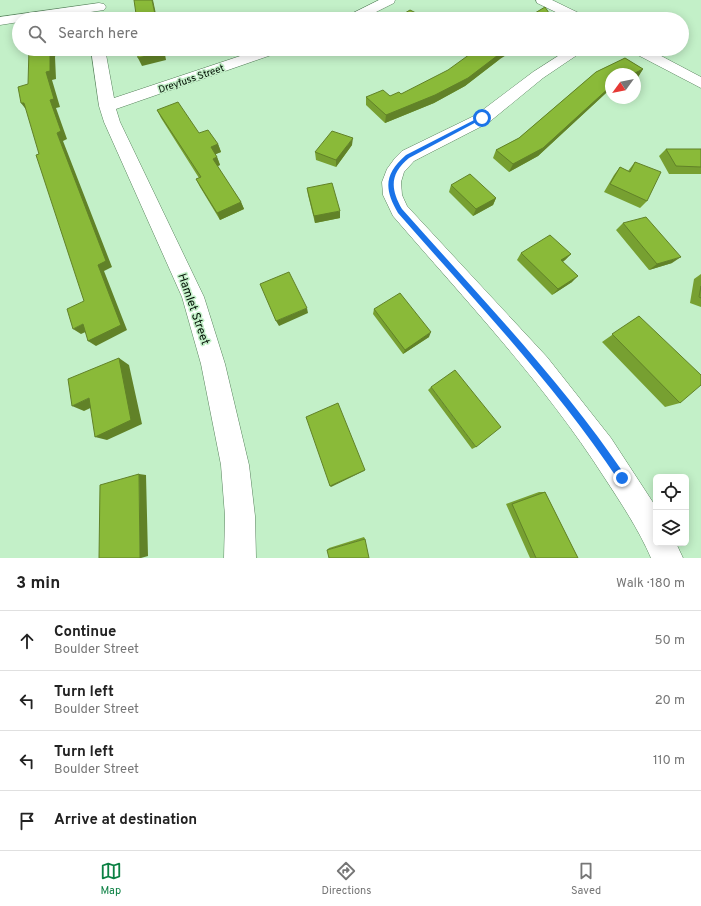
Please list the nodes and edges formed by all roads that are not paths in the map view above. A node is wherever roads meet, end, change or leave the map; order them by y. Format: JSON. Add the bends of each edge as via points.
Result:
{"nodes":[{"id":1,"x":389,"y":0,"type":"edge"},
{"id":2,"x":542,"y":0,"type":"edge"},
{"id":3,"x":99,"y":9,"type":"edge"},
{"id":4,"x":74,"y":12,"type":"edge"},
{"id":5,"x":366,"y":12,"type":"edge"},
{"id":6,"x":566,"y":12,"type":"edge"},
{"id":7,"x":12,"y":20,"type":"edge"},
{"id":8,"x":0,"y":21,"type":"edge"},
{"id":9,"x":99,"y":56,"type":"edge"},
{"id":10,"x":254,"y":56,"type":"edge"},
{"id":11,"x":568,"y":56,"type":"edge"},
{"id":12,"x":650,"y":56,"type":"edge"},
{"id":13,"x":701,"y":83,"type":"edge"},
{"id":14,"x":107,"y":106,"type":"junction"},
{"id":15,"x":653,"y":531,"type":"edge"},
{"id":16,"x":662,"y":546,"type":"edge"},
{"id":17,"x":240,"y":558,"type":"edge"},
{"id":18,"x":668,"y":558,"type":"edge"}],
"edges":[{"from":1,"to":5,"type":"street"},
{"from":2,"to":6,"type":"street"},
{"from":3,"to":4,"type":"street"},
{"from":7,"to":8,"type":"street"},
{"from":9,"to":14,"type":"street","name":"Hamlet Street"},
{"from":10,"to":14,"type":"street","name":"Dreyfuss Street"},
{"from":11,"to":15,"type":"street","via":[[538,74],[482,118],[408,156],[399,164],[392,176],[390,187],[392,198],[400,211],[558,390],[592,433]]},
{"from":12,"to":13,"type":"street"},
{"from":14,"to":17,"type":"street","name":"Hamlet Street","via":[[112,122],[193,297],[213,364],[235,465],[240,516]]},
{"from":16,"to":18,"type":"street"}]}
